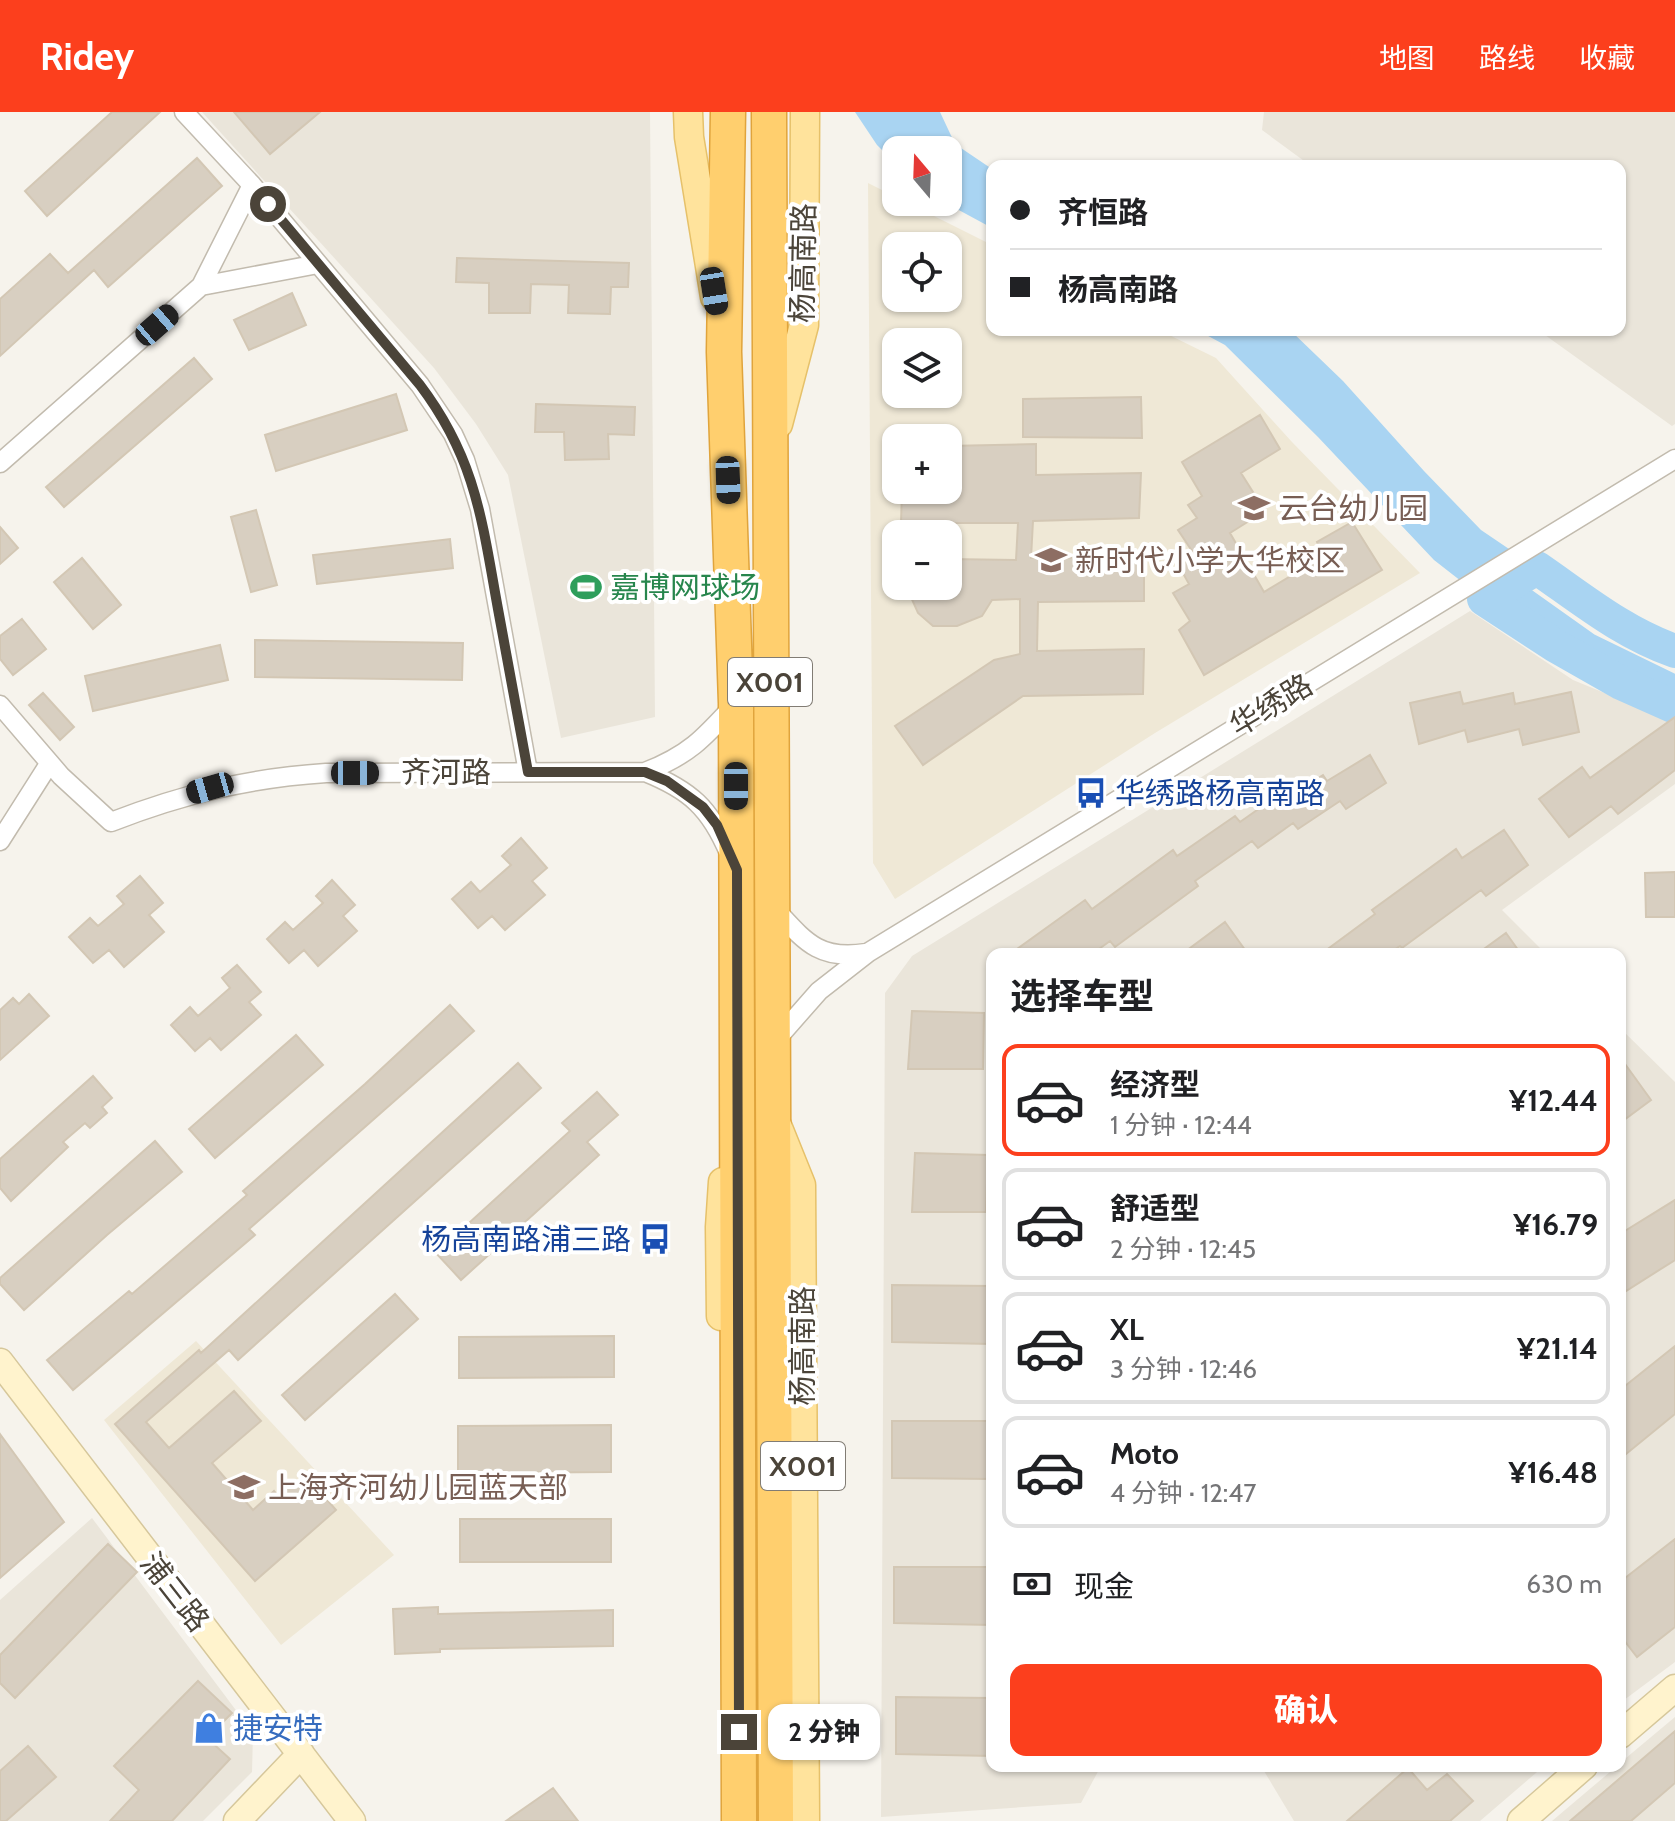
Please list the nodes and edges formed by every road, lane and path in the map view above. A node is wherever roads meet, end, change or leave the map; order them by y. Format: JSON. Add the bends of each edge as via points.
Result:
{"nodes":[{"id":1,"x":184,"y":112,"type":"edge"},
{"id":2,"x":688,"y":112,"type":"edge"},
{"id":3,"x":728,"y":112,"type":"edge"},
{"id":4,"x":769,"y":112,"type":"edge"},
{"id":5,"x":805,"y":119,"type":"edge"},
{"id":6,"x":252,"y":185,"type":"junction"},
{"id":7,"x":318,"y":264,"type":"junction"},
{"id":8,"x":201,"y":286,"type":"junction"},
{"id":9,"x":724,"y":352,"type":"junction"},
{"id":10,"x":769,"y":457,"type":"junction"},
{"id":11,"x":1675,"y":459,"type":"edge"},
{"id":12,"x":0,"y":463,"type":"edge"},
{"id":13,"x":736,"y":703,"type":"junction"},
{"id":14,"x":0,"y":705,"type":"edge"},
{"id":15,"x":49,"y":764,"type":"junction"},
{"id":16,"x":528,"y":772,"type":"junction"},
{"id":17,"x":645,"y":772,"type":"junction"},
{"id":18,"x":0,"y":841,"type":"edge"},
{"id":19,"x":737,"y":870,"type":"junction"},
{"id":20,"x":772,"y":906,"type":"junction"},
{"id":21,"x":869,"y":952,"type":"junction"},
{"id":22,"x":773,"y":1044,"type":"junction"},
{"id":23,"x":773,"y":1116,"type":"junction"},
{"id":24,"x":738,"y":1119,"type":"junction"},
{"id":25,"x":0,"y":1362,"type":"edge"},
{"id":26,"x":1675,"y":1688,"type":"edge"},
{"id":27,"x":1626,"y":1730,"type":"edge"},
{"id":28,"x":301,"y":1754,"type":"junction"},
{"id":29,"x":1577,"y":1772,"type":"edge"},
{"id":30,"x":237,"y":1821,"type":"edge"},
{"id":31,"x":352,"y":1821,"type":"edge"},
{"id":32,"x":726,"y":1821,"type":"edge"},
{"id":33,"x":739,"y":1821,"type":"edge"},
{"id":34,"x":776,"y":1821,"type":"edge"},
{"id":35,"x":805,"y":1821,"type":"edge"},
{"id":36,"x":1521,"y":1821,"type":"edge"}],
"edges":[{"from":1,"to":6,"type":"street"},
{"from":2,"to":9,"type":"main road","number":"X001"},
{"from":3,"to":9,"type":"highway","number":"X001"},
{"from":4,"to":10,"type":"highway","name":"杨高南路","number":"X001"},
{"from":5,"to":10,"type":"main road","name":"杨高南路","number":"X001","via":[[804,325]]},
{"from":6,"to":7,"type":"street"},
{"from":6,"to":8,"type":"street"},
{"from":7,"to":8,"type":"street"},
{"from":7,"to":16,"type":"street","via":[[438,409],[465,460],[480,509]]},
{"from":8,"to":12,"type":"street"},
{"from":9,"to":13,"type":"highway","number":"X001"},
{"from":10,"to":20,"type":"highway","name":"杨高南路","number":"X001"},
{"from":11,"to":21,"type":"street","name":"华绣路"},
{"from":13,"to":17,"type":"street","name":"齐河路","via":[[686,753]]},
{"from":13,"to":19,"type":"highway","number":"X001"},
{"from":14,"to":15,"type":"street"},
{"from":15,"to":16,"type":"street","name":"齐河路","via":[[111,822],[210,788],[279,777]]},
{"from":15,"to":18,"type":"street"},
{"from":16,"to":17,"type":"street","name":"齐河路"},
{"from":17,"to":19,"type":"street","name":"齐河路","via":[[703,807]]},
{"from":19,"to":24,"type":"highway","number":"X001"},
{"from":20,"to":21,"type":"street","name":"华绣路","via":[[806,942],[825,953]]},
{"from":20,"to":22,"type":"highway","name":"杨高南路"},
{"from":21,"to":22,"type":"street","name":"华绣路","via":[[819,991]]},
{"from":22,"to":23,"type":"highway","name":"杨高南路"},
{"from":23,"to":34,"type":"highway","name":"杨高南路","number":"X001"},
{"from":23,"to":35,"type":"main road","name":"杨高南路","number":"X001","via":[[801,1185]]},
{"from":24,"to":32,"type":"main road","number":"X001","via":[[721,1189],[720,1227]]},
{"from":24,"to":33,"type":"highway","number":"X001"},
{"from":25,"to":28,"type":"street","name":"浦三路"},
{"from":26,"to":27,"type":"street"},
{"from":28,"to":30,"type":"street"},
{"from":28,"to":31,"type":"street","name":"浦三路"},
{"from":29,"to":36,"type":"street"}]}
